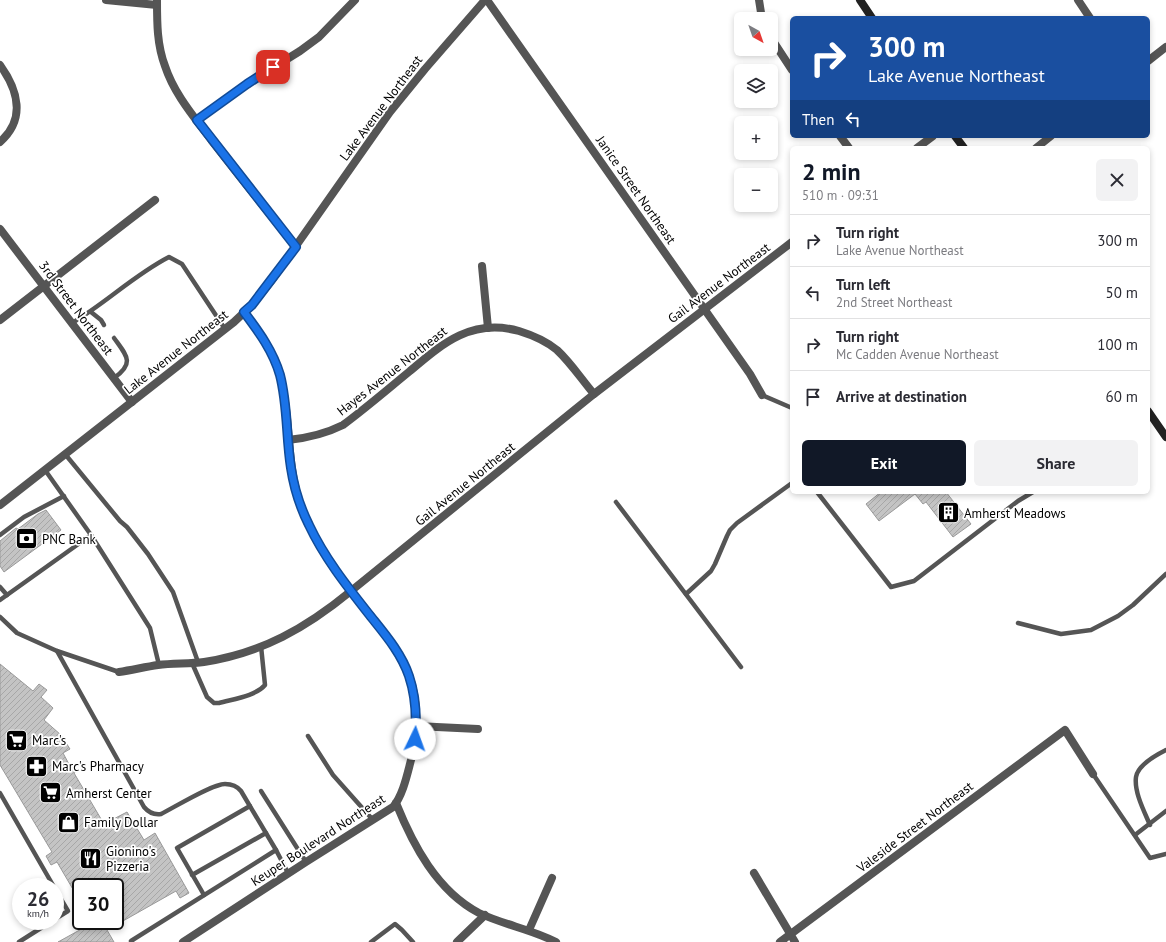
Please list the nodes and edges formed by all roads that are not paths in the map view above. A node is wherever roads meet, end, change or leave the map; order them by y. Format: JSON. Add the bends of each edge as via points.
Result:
{"nodes":[{"id":1,"x":106,"y":0,"type":"edge"},
{"id":2,"x":355,"y":0,"type":"edge"},
{"id":3,"x":486,"y":0,"type":"edge"},
{"id":4,"x":759,"y":0,"type":"edge"},
{"id":5,"x":1078,"y":0,"type":"edge"},
{"id":6,"x":863,"y":1,"type":"edge"},
{"id":7,"x":157,"y":3,"type":"edge"},
{"id":8,"x":761,"y":12,"type":"edge"},
{"id":9,"x":871,"y":16,"type":"edge"},
{"id":10,"x":1089,"y":16,"type":"edge"},
{"id":11,"x":1166,"y":47,"type":"edge"},
{"id":12,"x":778,"y":49,"type":"edge"},
{"id":13,"x":1150,"y":59,"type":"edge"},
{"id":14,"x":0,"y":65,"type":"edge"},
{"id":15,"x":790,"y":67,"type":"edge"},
{"id":16,"x":197,"y":120,"type":"junction"},
{"id":17,"x":930,"y":138,"type":"edge"},
{"id":18,"x":1048,"y":138,"type":"edge"},
{"id":19,"x":0,"y":142,"type":"edge"},
{"id":20,"x":920,"y":146,"type":"edge"},
{"id":21,"x":1038,"y":146,"type":"edge"},
{"id":22,"x":155,"y":200,"type":"dead end"},
{"id":23,"x":0,"y":229,"type":"edge"},
{"id":24,"x":790,"y":244,"type":"edge"},
{"id":25,"x":296,"y":247,"type":"junction"},
{"id":26,"x":482,"y":266,"type":"dead end"},
{"id":27,"x":44,"y":286,"type":"junction"},
{"id":28,"x":704,"y":309,"type":"junction"},
{"id":29,"x":91,"y":312,"type":"junction"},
{"id":30,"x":244,"y":312,"type":"junction"},
{"id":31,"x":0,"y":320,"type":"edge"},
{"id":32,"x":72,"y":323,"type":"junction"},
{"id":33,"x":104,"y":325,"type":"dead end"},
{"id":34,"x":488,"y":328,"type":"junction"},
{"id":35,"x":225,"y":329,"type":"junction"},
{"id":36,"x":114,"y":338,"type":"dead end"},
{"id":37,"x":114,"y":378,"type":"junction"},
{"id":38,"x":594,"y":394,"type":"junction"},
{"id":39,"x":762,"y":395,"type":"joint"},
{"id":40,"x":132,"y":402,"type":"junction"},
{"id":41,"x":790,"y":407,"type":"edge"},
{"id":42,"x":1150,"y":414,"type":"edge"},
{"id":43,"x":1166,"y":437,"type":"edge"},
{"id":44,"x":288,"y":440,"type":"junction"},
{"id":45,"x":65,"y":454,"type":"junction"},
{"id":46,"x":46,"y":470,"type":"junction"},
{"id":47,"x":790,"y":484,"type":"edge"},
{"id":48,"x":819,"y":494,"type":"edge"},
{"id":49,"x":1030,"y":494,"type":"edge"},
{"id":50,"x":64,"y":496,"type":"junction"},
{"id":51,"x":616,"y":502,"type":"dead end"},
{"id":52,"x":0,"y":505,"type":"edge"},
{"id":53,"x":0,"y":535,"type":"edge"},
{"id":54,"x":91,"y":535,"type":"junction"},
{"id":55,"x":1166,"y":574,"type":"edge"},
{"id":56,"x":0,"y":587,"type":"edge"},
{"id":57,"x":351,"y":592,"type":"junction"},
{"id":58,"x":686,"y":594,"type":"junction"},
{"id":59,"x":7,"y":595,"type":"junction"},
{"id":60,"x":0,"y":600,"type":"edge"},
{"id":61,"x":0,"y":617,"type":"edge"},
{"id":62,"x":1018,"y":623,"type":"dead end"},
{"id":63,"x":261,"y":646,"type":"junction"},
{"id":64,"x":57,"y":651,"type":"junction"},
{"id":65,"x":195,"y":663,"type":"junction"},
{"id":66,"x":159,"y":665,"type":"junction"},
{"id":67,"x":741,"y":667,"type":"dead end"},
{"id":68,"x":119,"y":672,"type":"joint"},
{"id":69,"x":416,"y":726,"type":"junction"},
{"id":70,"x":478,"y":729,"type":"dead end"},
{"id":71,"x":308,"y":736,"type":"dead end"},
{"id":72,"x":1166,"y":750,"type":"edge"},
{"id":73,"x":1093,"y":774,"type":"joint"},
{"id":74,"x":261,"y":791,"type":"dead end"},
{"id":75,"x":0,"y":793,"type":"edge"},
{"id":76,"x":396,"y":803,"type":"junction"},
{"id":77,"x":250,"y":806,"type":"junction"},
{"id":78,"x":1166,"y":811,"type":"edge"},
{"id":79,"x":373,"y":820,"type":"junction"},
{"id":80,"x":1150,"y":825,"type":"junction"},
{"id":81,"x":266,"y":833,"type":"junction"},
{"id":82,"x":1135,"y":835,"type":"junction"},
{"id":83,"x":276,"y":850,"type":"junction"},
{"id":84,"x":1166,"y":854,"type":"edge"},
{"id":85,"x":306,"y":862,"type":"junction"},
{"id":86,"x":288,"y":873,"type":"junction"},
{"id":87,"x":754,"y":873,"type":"dead end"},
{"id":88,"x":192,"y":875,"type":"junction"},
{"id":89,"x":48,"y":878,"type":"edge"},
{"id":90,"x":552,"y":878,"type":"dead end"},
{"id":91,"x":204,"y":895,"type":"junction"},
{"id":92,"x":64,"y":904,"type":"edge"},
{"id":93,"x":64,"y":913,"type":"edge"},
{"id":94,"x":485,"y":915,"type":"junction"},
{"id":95,"x":38,"y":930,"type":"edge"},
{"id":96,"x":529,"y":930,"type":"junction"},
{"id":97,"x":790,"y":934,"type":"junction"},
{"id":98,"x":19,"y":942,"type":"edge"},
{"id":99,"x":132,"y":942,"type":"edge"},
{"id":100,"x":183,"y":942,"type":"edge"},
{"id":101,"x":371,"y":942,"type":"edge"},
{"id":102,"x":413,"y":942,"type":"edge"},
{"id":103,"x":457,"y":942,"type":"edge"},
{"id":104,"x":556,"y":942,"type":"edge"},
{"id":105,"x":780,"y":942,"type":"edge"},
{"id":106,"x":795,"y":942,"type":"edge"}],
"edges":[{"from":1,"to":7,"type":"street"},
{"from":2,"to":16,"type":"street","via":[[330,26],[300,51],[247,84]]},
{"from":3,"to":25,"type":"street","name":"Lake Avenue Northeast","via":[[390,112]]},
{"from":3,"to":28,"type":"street","name":"Janice Street Northeast"},
{"from":4,"to":8,"type":"street"},
{"from":5,"to":10,"type":"street"},
{"from":6,"to":9,"type":"main road"},
{"from":7,"to":16,"type":"street","via":[[158,37],[165,67],[175,90]]},
{"from":11,"to":13,"type":"street"},
{"from":12,"to":15,"type":"street"},
{"from":14,"to":19,"type":"street","via":[[13,85],[17,109],[11,129]]},
{"from":16,"to":25,"type":"street"},
{"from":17,"to":20,"type":"street"},
{"from":18,"to":21,"type":"street"},
{"from":22,"to":27,"type":"street"},
{"from":23,"to":27,"type":"street","name":"3rd Street Northeast"},
{"from":24,"to":28,"type":"street","name":"Gail Avenue Northeast"},
{"from":25,"to":30,"type":"street","name":"Lake Avenue Northeast","via":[[257,299]]},
{"from":26,"to":34,"type":"street"},
{"from":27,"to":31,"type":"street"},
{"from":27,"to":32,"type":"street","name":"3rd Street Northeast"},
{"from":28,"to":38,"type":"street","name":"Gail Avenue Northeast"},
{"from":28,"to":39,"type":"street","name":"Janice Street Northeast"},
{"from":29,"to":32,"type":"lane"},
{"from":29,"to":33,"type":"lane"},
{"from":29,"to":35,"type":"lane","via":[[151,267],[170,257],[182,264]]},
{"from":30,"to":35,"type":"street","name":"Lake Avenue Northeast"},
{"from":30,"to":44,"type":"street","name":"Keuper Boulevard Northeast","via":[[276,363],[284,396]]},
{"from":32,"to":37,"type":"street","name":"3rd Street Northeast"},
{"from":34,"to":38,"type":"street","name":"Hayes Avenue Northeast","via":[[522,332],[549,344]]},
{"from":34,"to":44,"type":"street","name":"Hayes Avenue Northeast","via":[[463,333],[442,344],[343,425],[315,436]]},
{"from":35,"to":40,"type":"street","name":"Lake Avenue Northeast"},
{"from":36,"to":37,"type":"lane","via":[[127,358],[127,366]]},
{"from":37,"to":40,"type":"street","name":"3rd Street Northeast"},
{"from":38,"to":57,"type":"street","name":"Gail Avenue Northeast"},
{"from":39,"to":41,"type":"lane"},
{"from":40,"to":45,"type":"street","name":"Lake Avenue Northeast"},
{"from":42,"to":43,"type":"main road"},
{"from":44,"to":57,"type":"street","name":"Keuper Boulevard Northeast","via":[[291,467],[302,508],[316,539]]},
{"from":45,"to":46,"type":"street","name":"Lake Avenue Northeast"},
{"from":45,"to":65,"type":"lane","via":[[127,527],[173,592]]},
{"from":46,"to":50,"type":"lane"},
{"from":46,"to":52,"type":"street","name":"Lake Avenue Northeast"},
{"from":47,"to":58,"type":"lane","via":[[730,530],[711,571]]},
{"from":48,"to":49,"type":"lane","via":[[891,587],[914,581]]},
{"from":50,"to":53,"type":"lane","via":[[24,517]]},
{"from":50,"to":54,"type":"lane"},
{"from":51,"to":58,"type":"lane"},
{"from":54,"to":59,"type":"lane"},
{"from":54,"to":66,"type":"lane","via":[[150,628]]},
{"from":55,"to":62,"type":"lane","via":[[1118,616],[1091,630],[1061,634]]},
{"from":56,"to":59,"type":"lane"},
{"from":57,"to":63,"type":"street","name":"Gail Avenue Northeast","via":[[318,617]]},
{"from":57,"to":69,"type":"street","name":"Keuper Boulevard Northeast","via":[[387,636],[408,674],[415,698]]},
{"from":58,"to":67,"type":"lane"},
{"from":59,"to":60,"type":"lane"},
{"from":61,"to":64,"type":"lane","via":[[17,633]]},
{"from":63,"to":65,"type":"street","name":"Gail Avenue Northeast","via":[[244,653]]},
{"from":63,"to":65,"type":"lane","via":[[266,682],[262,690],[219,703],[214,703],[207,697]]},
{"from":64,"to":68,"type":"lane"},
{"from":64,"to":77,"type":"lane","via":[[144,808],[152,814],[161,814],[213,787],[225,784],[239,788]]},
{"from":65,"to":66,"type":"street","name":"Gail Avenue Northeast"},
{"from":66,"to":68,"type":"street","name":"Gail Avenue Northeast"},
{"from":69,"to":70,"type":"street"},
{"from":69,"to":76,"type":"street","name":"Keuper Boulevard Northeast","via":[[413,753]]},
{"from":71,"to":79,"type":"lane","via":[[332,775]]},
{"from":72,"to":80,"type":"lane","via":[[1142,766],[1136,775],[1140,800]]},
{"from":73,"to":82,"type":"lane"},
{"from":73,"to":97,"type":"street","name":"Valeside Street Northeast","via":[[1064,730]]},
{"from":74,"to":85,"type":"lane"},
{"from":75,"to":89,"type":"lane"},
{"from":76,"to":79,"type":"street","name":"Keuper Boulevard Northeast"},
{"from":76,"to":94,"type":"street","via":[[404,824],[437,878],[466,905]]},
{"from":77,"to":81,"type":"lane"},
{"from":77,"to":88,"type":"lane","via":[[177,848]]},
{"from":78,"to":80,"type":"lane"},
{"from":79,"to":85,"type":"street","name":"Keuper Boulevard Northeast"},
{"from":80,"to":82,"type":"lane"},
{"from":81,"to":83,"type":"lane"},
{"from":81,"to":88,"type":"lane"},
{"from":82,"to":84,"type":"lane","via":[[1150,858]]},
{"from":83,"to":86,"type":"lane"},
{"from":83,"to":91,"type":"lane"},
{"from":85,"to":86,"type":"street","name":"Keuper Boulevard Northeast"},
{"from":86,"to":100,"type":"street","name":"Keuper Boulevard Northeast"},
{"from":87,"to":97,"type":"street"},
{"from":88,"to":91,"type":"lane"},
{"from":90,"to":96,"type":"street"},
{"from":91,"to":99,"type":"lane"},
{"from":92,"to":93,"type":"lane","via":[[68,911]]},
{"from":94,"to":96,"type":"street"},
{"from":94,"to":103,"type":"street"},
{"from":95,"to":98,"type":"lane"},
{"from":96,"to":104,"type":"street"},
{"from":97,"to":105,"type":"street","name":"Valeside Street Northeast"},
{"from":97,"to":106,"type":"street"},
{"from":101,"to":102,"type":"lane","via":[[395,924]]}]}
